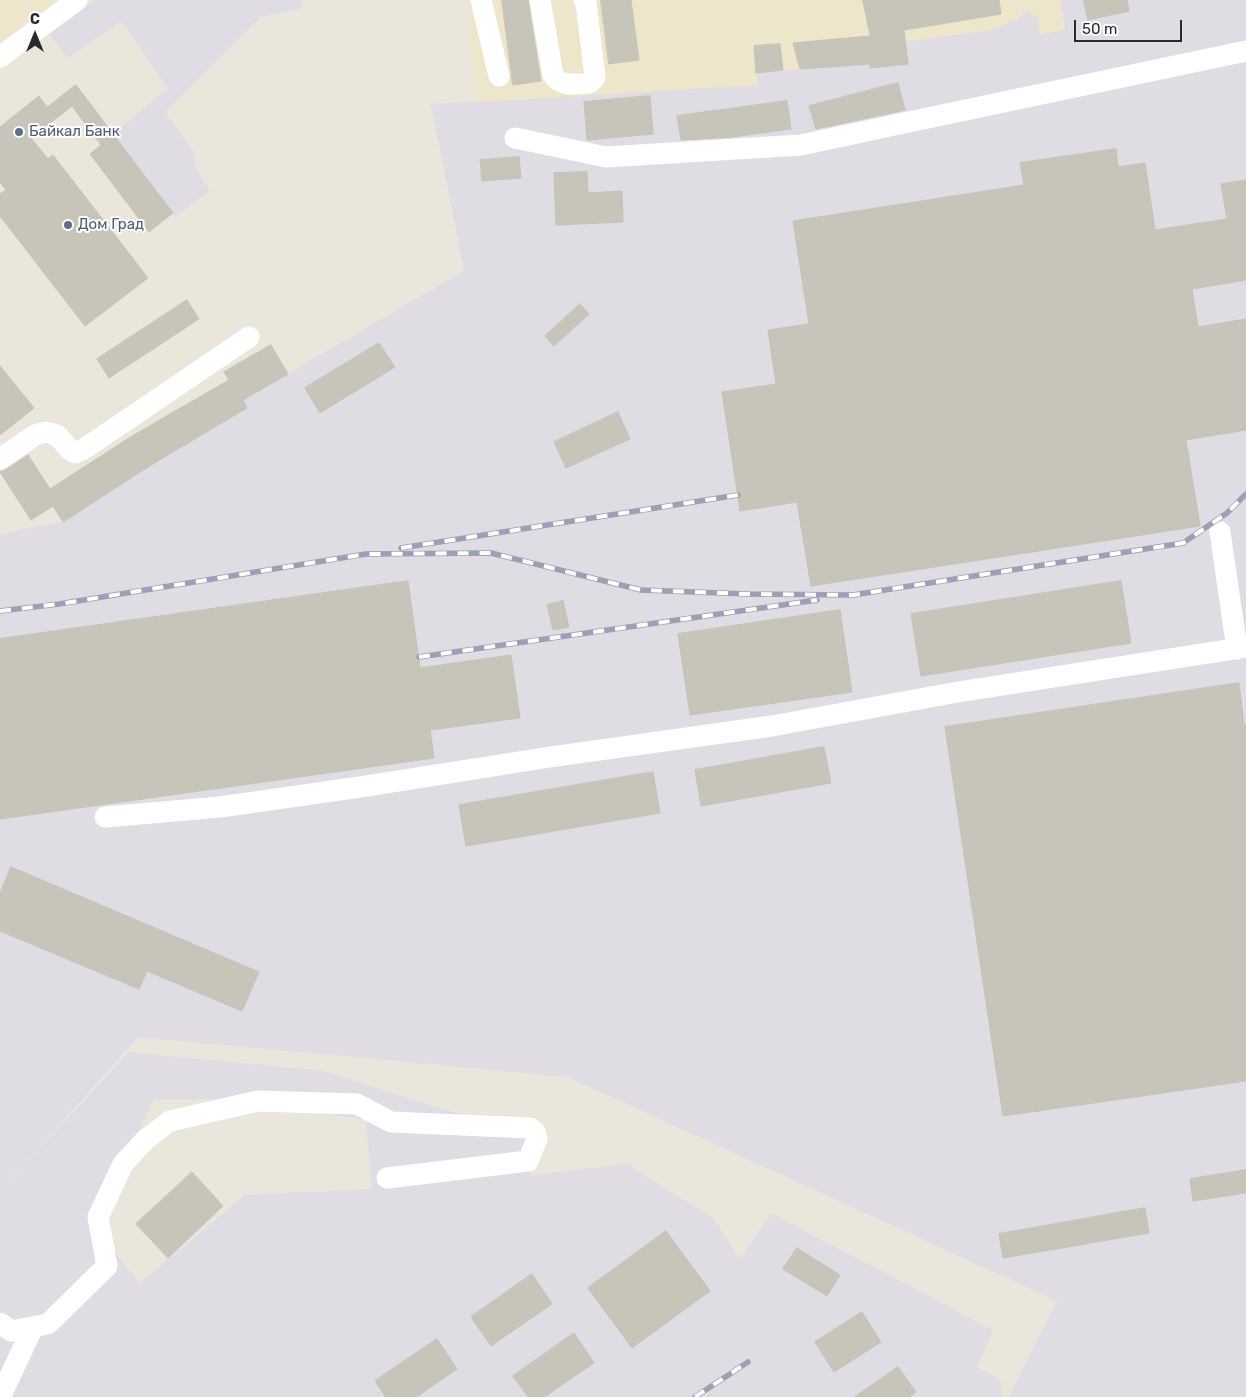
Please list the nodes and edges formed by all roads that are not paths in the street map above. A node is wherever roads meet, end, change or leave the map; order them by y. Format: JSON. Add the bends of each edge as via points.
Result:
{"nodes":[{"id":1,"x":77,"y":0,"type":"edge"},
{"id":2,"x":481,"y":0,"type":"edge"},
{"id":3,"x":540,"y":0,"type":"edge"},
{"id":4,"x":584,"y":0,"type":"edge"},
{"id":5,"x":1246,"y":51,"type":"edge"},
{"id":6,"x":0,"y":57,"type":"edge"},
{"id":7,"x":499,"y":76,"type":"dead end"},
{"id":8,"x":516,"y":138,"type":"dead end"},
{"id":9,"x":249,"y":337,"type":"dead end"},
{"id":10,"x":0,"y":459,"type":"edge"},
{"id":11,"x":1220,"y":532,"type":"dead end"},
{"id":12,"x":1242,"y":648,"type":"edge"},
{"id":13,"x":104,"y":817,"type":"dead end"},
{"id":14,"x":387,"y":1178,"type":"dead end"},
{"id":15,"x":0,"y":1323,"type":"edge"},
{"id":16,"x":33,"y":1327,"type":"junction"},
{"id":17,"x":0,"y":1394,"type":"edge"}],
"edges":[{"from":1,"to":6,"type":"street"},
{"from":2,"to":7,"type":"street"},
{"from":3,"to":4,"type":"street","via":[[553,75],[565,84],[589,82],[595,77]]},
{"from":5,"to":8,"type":"street","via":[[801,146],[606,157]]},
{"from":9,"to":10,"type":"street","via":[[84,449],[75,453],[57,435],[45,432],[35,435]]},
{"from":11,"to":12,"type":"street"},
{"from":12,"to":13,"type":"street","via":[[958,692],[772,726],[220,807]]},
{"from":14,"to":16,"type":"street","via":[[528,1161],[537,1139],[530,1128],[391,1122],[357,1104],[258,1101],[170,1121],[145,1140],[123,1164],[98,1216],[107,1266],[48,1324]]},
{"from":15,"to":16,"type":"street","via":[[11,1331]]},
{"from":16,"to":17,"type":"street"}]}
